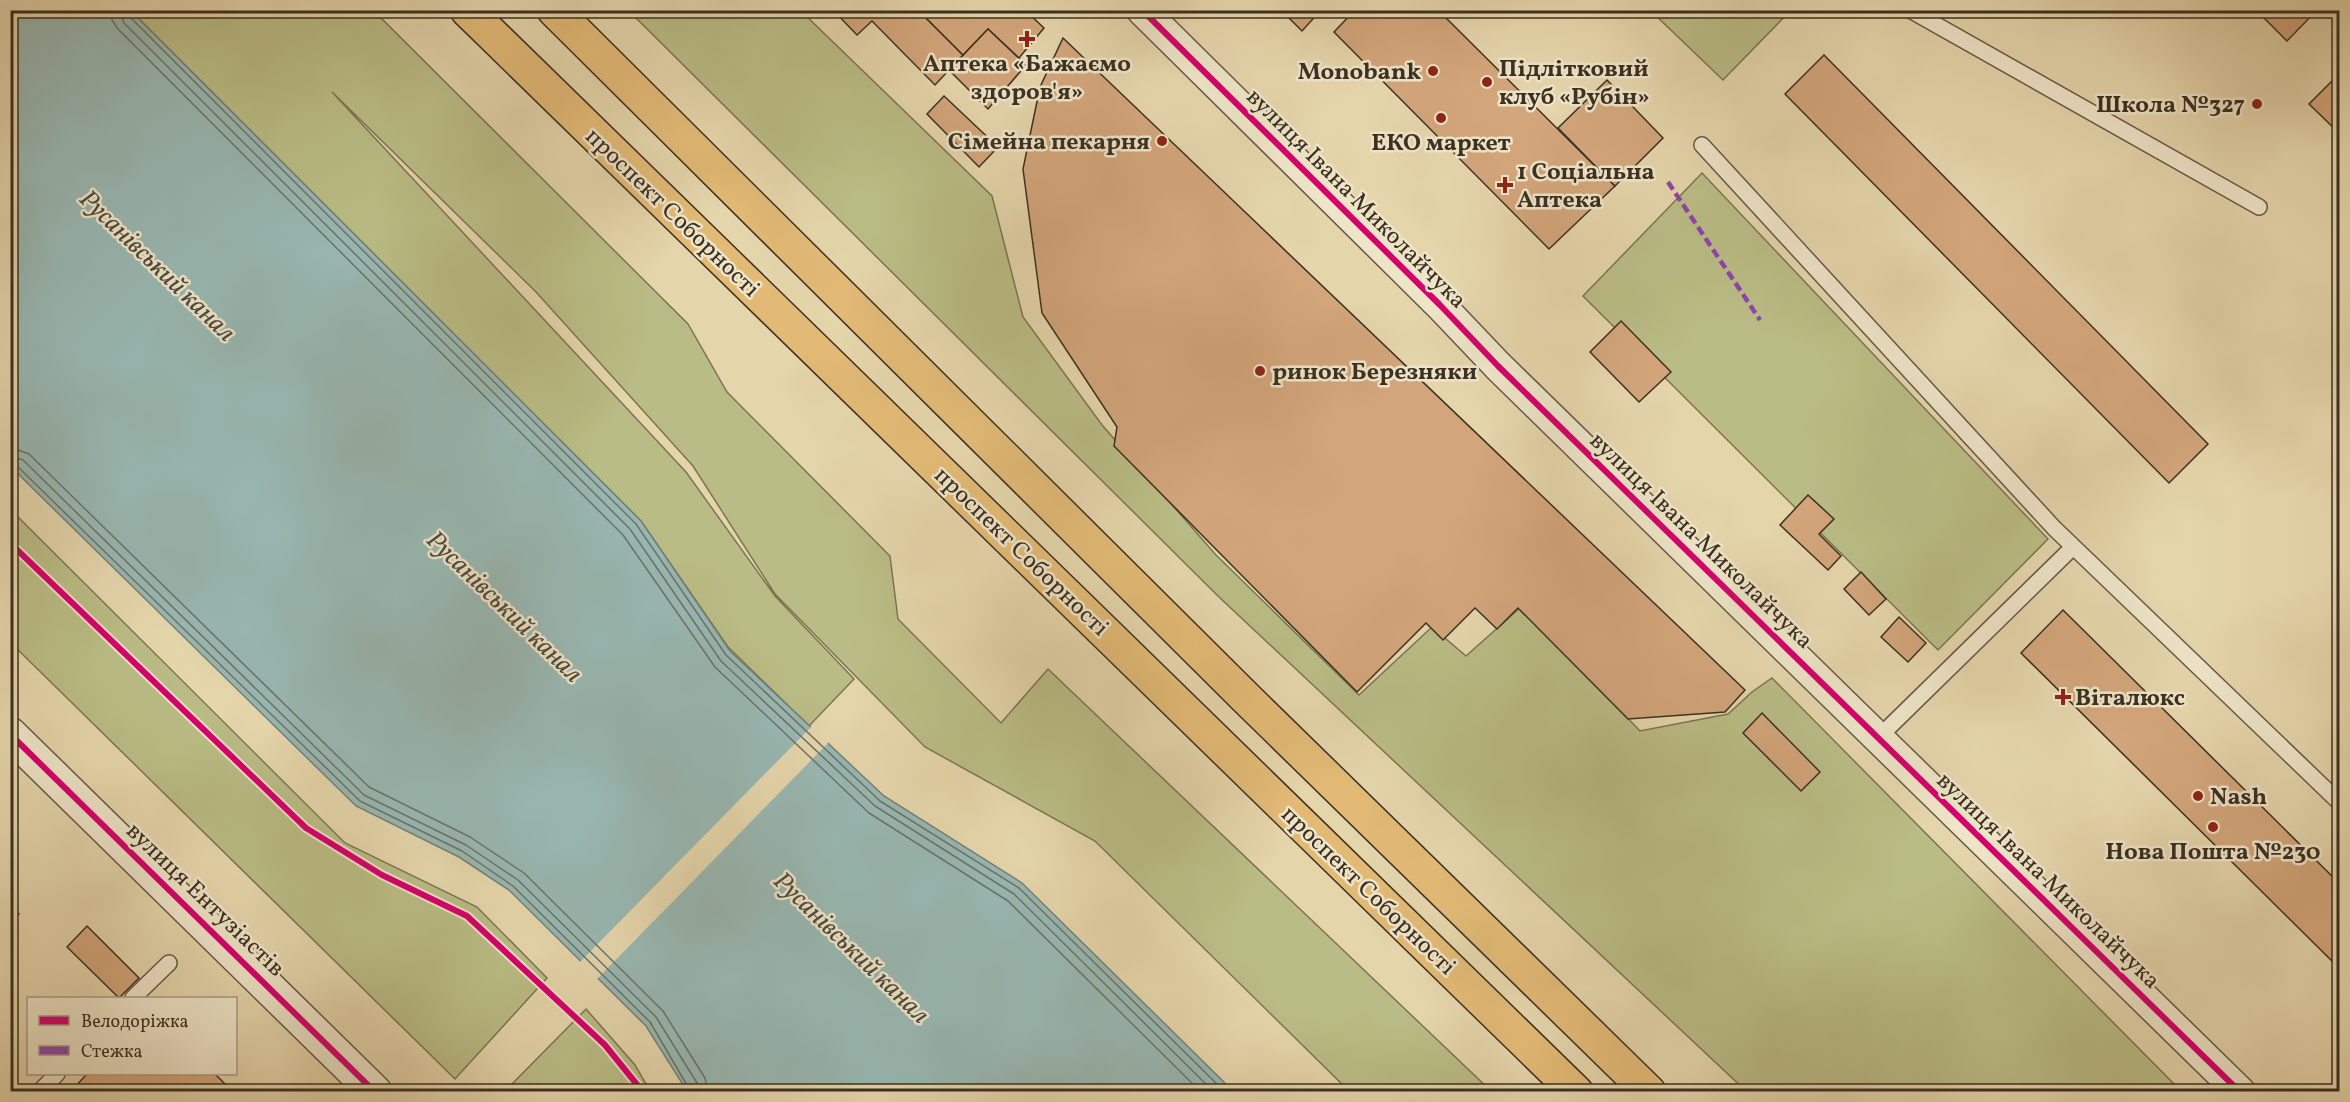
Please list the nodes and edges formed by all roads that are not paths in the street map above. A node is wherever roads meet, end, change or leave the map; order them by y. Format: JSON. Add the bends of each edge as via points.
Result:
{"nodes":[{"id":1,"x":467,"y":10,"type":"edge"},
{"id":2,"x":554,"y":10,"type":"edge"},
{"id":3,"x":1142,"y":10,"type":"edge"},
{"id":4,"x":1910,"y":10,"type":"edge"},
{"id":5,"x":1702,"y":145,"type":"dead end"},
{"id":6,"x":2259,"y":207,"type":"dead end"},
{"id":7,"x":2073,"y":547,"type":"junction"},
{"id":8,"x":10,"y":734,"type":"edge"},
{"id":9,"x":1878,"y":738,"type":"junction"},
{"id":10,"x":2340,"y":803,"type":"edge"},
{"id":11,"x":169,"y":963,"type":"dead end"},
{"id":12,"x":135,"y":997,"type":"edge"},
{"id":13,"x":56,"y":1075,"type":"edge"},
{"id":14,"x":39,"y":1092,"type":"edge"},
{"id":15,"x":375,"y":1092,"type":"edge"},
{"id":16,"x":1576,"y":1092,"type":"edge"},
{"id":17,"x":1649,"y":1092,"type":"edge"},
{"id":18,"x":2240,"y":1092,"type":"edge"}],
"edges":[{"from":1,"to":16,"type":"highway","name":"проспект Соборності"},
{"from":2,"to":17,"type":"highway","via":[[1245,698]]},
{"from":3,"to":9,"type":"street","name":"вулиця Івана Миколайчука"},
{"from":4,"to":6,"type":"lane"},
{"from":5,"to":7,"type":"lane"},
{"from":7,"to":9,"type":"lane"},
{"from":7,"to":10,"type":"lane"},
{"from":8,"to":15,"type":"street","name":"вулиця Ентузіастів"},
{"from":9,"to":18,"type":"street","name":"вулиця Івана Миколайчука"},
{"from":11,"to":12,"type":"lane"},
{"from":13,"to":14,"type":"lane"}]}
